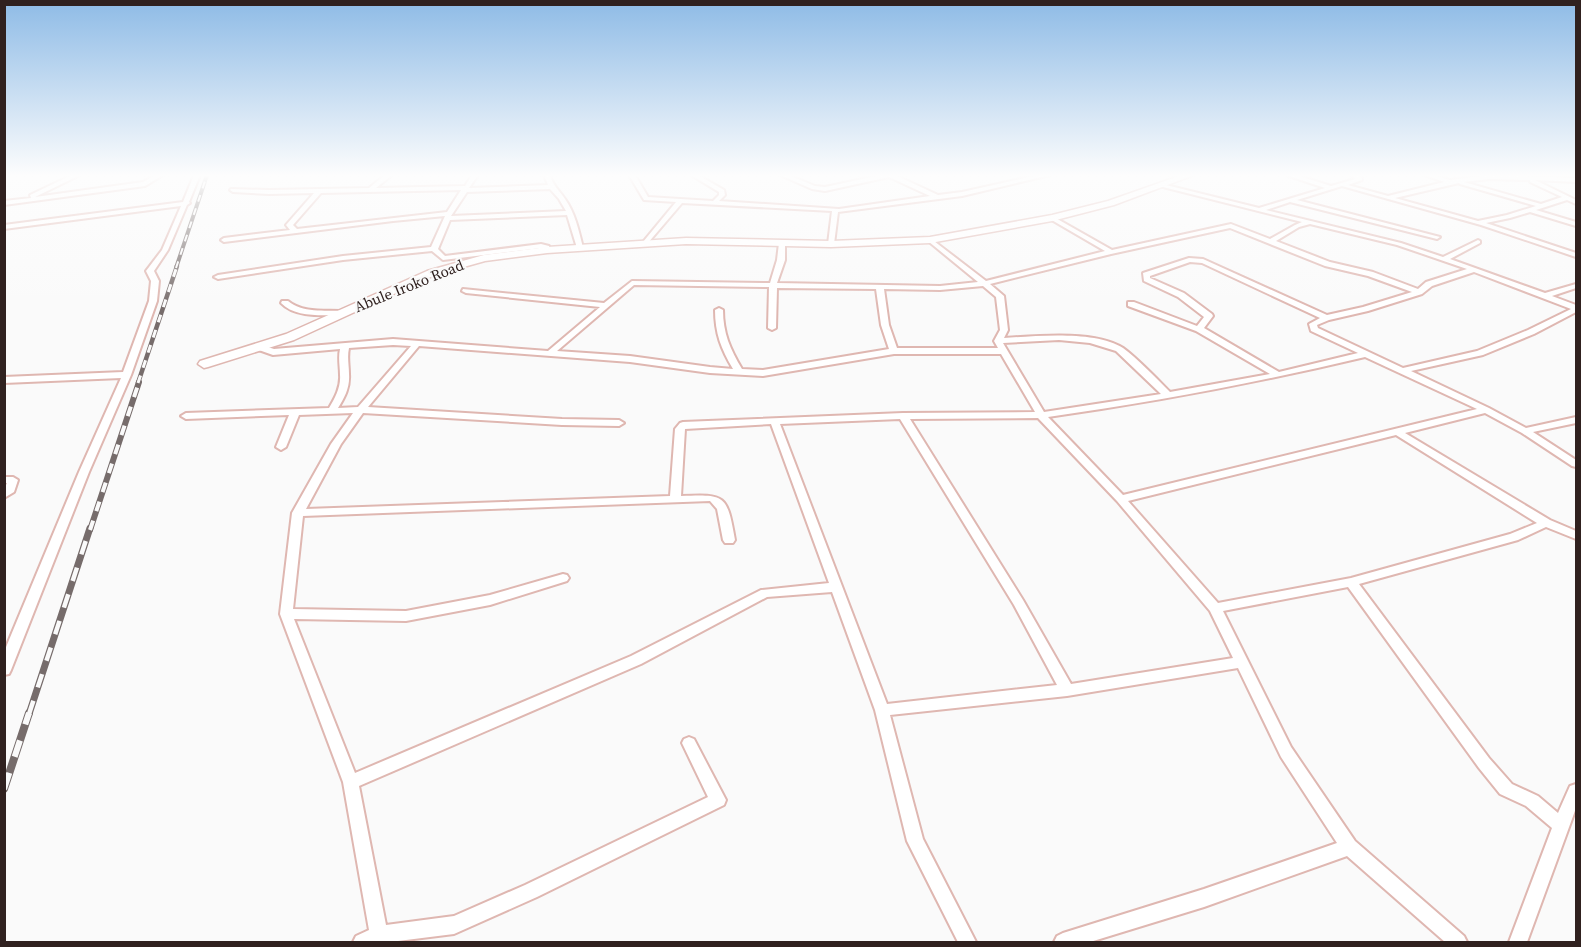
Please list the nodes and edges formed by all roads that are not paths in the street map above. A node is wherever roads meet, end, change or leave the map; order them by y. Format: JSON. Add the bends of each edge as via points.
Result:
{"nodes":[{"id":1,"x":64,"y":219,"type":"edge"},
{"id":2,"x":179,"y":219,"type":"edge"},
{"id":3,"x":294,"y":219,"type":"edge"},
{"id":4,"x":416,"y":219,"type":"edge"},
{"id":5,"x":448,"y":219,"type":"edge"},
{"id":6,"x":572,"y":219,"type":"edge"},
{"id":7,"x":665,"y":219,"type":"edge"},
{"id":8,"x":834,"y":219,"type":"edge"},
{"id":9,"x":1045,"y":219,"type":"edge"},
{"id":10,"x":1054,"y":219,"type":"edge"},
{"id":11,"x":1298,"y":219,"type":"edge"},
{"id":12,"x":1366,"y":219,"type":"edge"},
{"id":13,"x":1463,"y":219,"type":"edge"},
{"id":14,"x":1493,"y":219,"type":"edge"},
{"id":15,"x":1561,"y":219,"type":"edge"},
{"id":16,"x":1311,"y":222,"type":"junction"},
{"id":17,"x":1477,"y":223,"type":"junction"},
{"id":18,"x":1576,"y":224,"type":"edge"},
{"id":19,"x":4,"y":227,"type":"edge"},
{"id":20,"x":295,"y":231,"type":"junction"},
{"id":21,"x":1437,"y":237,"type":"dead end"},
{"id":22,"x":224,"y":240,"type":"dead end"},
{"id":23,"x":930,"y":240,"type":"junction"},
{"id":24,"x":1270,"y":242,"type":"junction"},
{"id":25,"x":1478,"y":242,"type":"dead end"},
{"id":26,"x":645,"y":243,"type":"junction"},
{"id":27,"x":782,"y":243,"type":"junction"},
{"id":28,"x":831,"y":244,"type":"junction"},
{"id":29,"x":580,"y":248,"type":"junction"},
{"id":30,"x":434,"y":249,"type":"junction"},
{"id":31,"x":547,"y":250,"type":"junction"},
{"id":32,"x":1111,"y":252,"type":"junction"},
{"id":33,"x":1576,"y":255,"type":"edge"},
{"id":34,"x":1444,"y":259,"type":"junction"},
{"id":35,"x":1474,"y":270,"type":"junction"},
{"id":36,"x":218,"y":278,"type":"dead end"},
{"id":37,"x":772,"y":284,"type":"junction"},
{"id":38,"x":987,"y":284,"type":"junction"},
{"id":39,"x":1576,"y":286,"type":"edge"},
{"id":40,"x":880,"y":288,"type":"junction"},
{"id":41,"x":466,"y":291,"type":"dead end"},
{"id":42,"x":1419,"y":292,"type":"junction"},
{"id":43,"x":1546,"y":295,"type":"junction"},
{"id":44,"x":285,"y":303,"type":"dead end"},
{"id":45,"x":606,"y":304,"type":"junction"},
{"id":46,"x":1131,"y":304,"type":"dead end"},
{"id":47,"x":1576,"y":308,"type":"edge"},
{"id":48,"x":719,"y":310,"type":"dead end"},
{"id":49,"x":342,"y":313,"type":"junction"},
{"id":50,"x":1326,"y":318,"type":"junction"},
{"id":51,"x":772,"y":328,"type":"dead end"},
{"id":52,"x":1199,"y":329,"type":"junction"},
{"id":53,"x":417,"y":344,"type":"junction"},
{"id":54,"x":345,"y":345,"type":"junction"},
{"id":55,"x":1001,"y":346,"type":"junction"},
{"id":56,"x":259,"y":347,"type":"junction"},
{"id":57,"x":894,"y":351,"type":"junction"},
{"id":58,"x":550,"y":353,"type":"junction"},
{"id":59,"x":1365,"y":354,"type":"junction"},
{"id":60,"x":204,"y":364,"type":"dead end"},
{"id":61,"x":1405,"y":370,"type":"junction"},
{"id":62,"x":740,"y":372,"type":"junction"},
{"id":63,"x":127,"y":375,"type":"junction"},
{"id":64,"x":1278,"y":375,"type":"junction"},
{"id":65,"x":4,"y":381,"type":"edge"},
{"id":66,"x":1168,"y":395,"type":"junction"},
{"id":67,"x":333,"y":409,"type":"junction"},
{"id":68,"x":362,"y":410,"type":"junction"},
{"id":69,"x":1486,"y":410,"type":"junction"},
{"id":70,"x":295,"y":412,"type":"junction"},
{"id":71,"x":1041,"y":415,"type":"junction"},
{"id":72,"x":186,"y":416,"type":"dead end"},
{"id":73,"x":903,"y":416,"type":"junction"},
{"id":74,"x":774,"y":420,"type":"junction"},
{"id":75,"x":1576,"y":420,"type":"edge"},
{"id":76,"x":619,"y":423,"type":"dead end"},
{"id":77,"x":1526,"y":431,"type":"junction"},
{"id":78,"x":1399,"y":433,"type":"junction"},
{"id":79,"x":280,"y":447,"type":"dead end"},
{"id":80,"x":1576,"y":464,"type":"edge"},
{"id":81,"x":4,"y":480,"type":"edge"},
{"id":82,"x":4,"y":495,"type":"edge"},
{"id":83,"x":675,"y":499,"type":"junction"},
{"id":84,"x":1121,"y":499,"type":"junction"},
{"id":85,"x":298,"y":513,"type":"junction"},
{"id":86,"x":1546,"y":523,"type":"junction"},
{"id":87,"x":1576,"y":534,"type":"edge"},
{"id":88,"x":729,"y":540,"type":"dead end"},
{"id":89,"x":562,"y":578,"type":"dead end"},
{"id":90,"x":1351,"y":582,"type":"junction"},
{"id":91,"x":835,"y":587,"type":"junction"},
{"id":92,"x":1215,"y":608,"type":"junction"},
{"id":93,"x":286,"y":614,"type":"junction"},
{"id":94,"x":1243,"y":662,"type":"junction"},
{"id":95,"x":4,"y":670,"type":"edge"},
{"id":96,"x":1067,"y":690,"type":"junction"},
{"id":97,"x":882,"y":710,"type":"junction"},
{"id":98,"x":689,"y":743,"type":"dead end"},
{"id":99,"x":351,"y":782,"type":"junction"},
{"id":100,"x":1576,"y":790,"type":"edge"},
{"id":101,"x":1561,"y":825,"type":"junction"},
{"id":102,"x":1349,"y":847,"type":"junction"},
{"id":103,"x":379,"y":935,"type":"junction"},
{"id":104,"x":362,"y":942,"type":"edge"},
{"id":105,"x":967,"y":942,"type":"edge"},
{"id":106,"x":1063,"y":942,"type":"edge"},
{"id":107,"x":1458,"y":942,"type":"edge"},
{"id":108,"x":1518,"y":942,"type":"edge"}],
"edges":[{"from":1,"to":19,"type":"street"},
{"from":2,"to":63,"type":"street","via":[[150,271],[155,281],[153,301]]},
{"from":3,"to":20,"type":"street","via":[[289,225]]},
{"from":4,"to":20,"type":"street"},
{"from":5,"to":30,"type":"street"},
{"from":6,"to":29,"type":"street"},
{"from":7,"to":26,"type":"street"},
{"from":8,"to":28,"type":"street"},
{"from":9,"to":23,"type":"street","name":"Abule Iroko Road"},
{"from":10,"to":32,"type":"street"},
{"from":11,"to":16,"type":"street"},
{"from":12,"to":21,"type":"street"},
{"from":13,"to":17,"type":"street"},
{"from":14,"to":17,"type":"street"},
{"from":15,"to":18,"type":"street"},
{"from":16,"to":24,"type":"street"},
{"from":16,"to":34,"type":"street"},
{"from":17,"to":33,"type":"street"},
{"from":20,"to":22,"type":"street"},
{"from":23,"to":28,"type":"street","name":"Abule Iroko Road"},
{"from":23,"to":38,"type":"street"},
{"from":24,"to":32,"type":"street","via":[[1230,226]]},
{"from":24,"to":42,"type":"street"},
{"from":25,"to":34,"type":"street"},
{"from":26,"to":27,"type":"street","name":"Abule Iroko Road"},
{"from":26,"to":29,"type":"street","name":"Abule Iroko Road"},
{"from":27,"to":28,"type":"street","name":"Abule Iroko Road"},
{"from":27,"to":37,"type":"street","via":[[781,260]]},
{"from":29,"to":31,"type":"street","name":"Abule Iroko Road"},
{"from":30,"to":31,"type":"street","via":[[443,258],[541,246]]},
{"from":30,"to":36,"type":"street","via":[[343,258]]},
{"from":31,"to":49,"type":"street","name":"Abule Iroko Road","via":[[484,258],[446,268]]},
{"from":32,"to":38,"type":"street"},
{"from":34,"to":35,"type":"street"},
{"from":35,"to":42,"type":"street","via":[[1429,284]]},
{"from":35,"to":43,"type":"street"},
{"from":37,"to":40,"type":"street"},
{"from":37,"to":45,"type":"street","via":[[639,282],[628,285]]},
{"from":37,"to":51,"type":"street"},
{"from":38,"to":40,"type":"street"},
{"from":38,"to":55,"type":"street","via":[[1000,296],[1002,304]]},
{"from":39,"to":43,"type":"street"},
{"from":40,"to":57,"type":"street","via":[[885,326]]},
{"from":41,"to":45,"type":"street"},
{"from":42,"to":50,"type":"street"},
{"from":43,"to":47,"type":"street"},
{"from":44,"to":49,"type":"street","via":[[295,310]]},
{"from":45,"to":58,"type":"street"},
{"from":46,"to":52,"type":"street"},
{"from":47,"to":61,"type":"street","via":[[1480,353]]},
{"from":48,"to":62,"type":"street","via":[[718,333]]},
{"from":49,"to":56,"type":"street","name":"Abule Iroko Road"},
{"from":50,"to":52,"type":"street","via":[[1203,261],[1189,260],[1146,275],[1209,316]]},
{"from":50,"to":59,"type":"street","via":[[1313,324],[1314,329]]},
{"from":52,"to":64,"type":"street"},
{"from":53,"to":54,"type":"street"},
{"from":53,"to":58,"type":"street"},
{"from":53,"to":68,"type":"street"},
{"from":54,"to":56,"type":"street","via":[[273,352]]},
{"from":54,"to":67,"type":"street","via":[[342,353],[346,380]]},
{"from":55,"to":57,"type":"street"},
{"from":55,"to":66,"type":"street","via":[[1077,338],[1109,344]]},
{"from":55,"to":71,"type":"street"},
{"from":56,"to":60,"type":"street","name":"Abule Iroko Road"},
{"from":57,"to":62,"type":"street","via":[[788,370]]},
{"from":58,"to":62,"type":"street"},
{"from":59,"to":61,"type":"street"},
{"from":59,"to":64,"type":"street"},
{"from":61,"to":69,"type":"street"},
{"from":63,"to":65,"type":"street"},
{"from":63,"to":95,"type":"street"},
{"from":64,"to":66,"type":"street"},
{"from":66,"to":71,"type":"street"},
{"from":67,"to":68,"type":"street"},
{"from":67,"to":70,"type":"street"},
{"from":68,"to":76,"type":"street"},
{"from":68,"to":85,"type":"street","via":[[336,444]]},
{"from":69,"to":77,"type":"street"},
{"from":69,"to":78,"type":"street"},
{"from":70,"to":72,"type":"street"},
{"from":70,"to":79,"type":"street"},
{"from":71,"to":73,"type":"street"},
{"from":71,"to":84,"type":"street"},
{"from":73,"to":74,"type":"street"},
{"from":73,"to":96,"type":"street","via":[[1019,603]]},
{"from":74,"to":83,"type":"street","via":[[683,425]]},
{"from":74,"to":91,"type":"street"},
{"from":75,"to":77,"type":"street"},
{"from":77,"to":80,"type":"street"},
{"from":78,"to":84,"type":"street"},
{"from":78,"to":86,"type":"street"},
{"from":81,"to":82,"type":"street","via":[[14,480]]},
{"from":83,"to":85,"type":"street"},
{"from":83,"to":88,"type":"street","via":[[718,500]]},
{"from":84,"to":92,"type":"street"},
{"from":85,"to":93,"type":"street"},
{"from":86,"to":87,"type":"street"},
{"from":86,"to":90,"type":"street","via":[[1514,537]]},
{"from":89,"to":93,"type":"street","via":[[490,600],[406,616]]},
{"from":90,"to":92,"type":"street"},
{"from":90,"to":101,"type":"street","via":[[1506,789],[1532,801]]},
{"from":91,"to":97,"type":"street"},
{"from":91,"to":99,"type":"street","via":[[765,593],[636,660]]},
{"from":92,"to":94,"type":"street"},
{"from":93,"to":99,"type":"street"},
{"from":94,"to":96,"type":"street"},
{"from":94,"to":102,"type":"street","via":[[1286,752]]},
{"from":96,"to":97,"type":"street"},
{"from":97,"to":105,"type":"street","via":[[915,841]]},
{"from":98,"to":103,"type":"street","via":[[718,800],[454,925]]},
{"from":99,"to":103,"type":"street"},
{"from":100,"to":101,"type":"street"},
{"from":101,"to":108,"type":"street"},
{"from":102,"to":106,"type":"street"},
{"from":102,"to":107,"type":"street"},
{"from":103,"to":104,"type":"street"}]}
